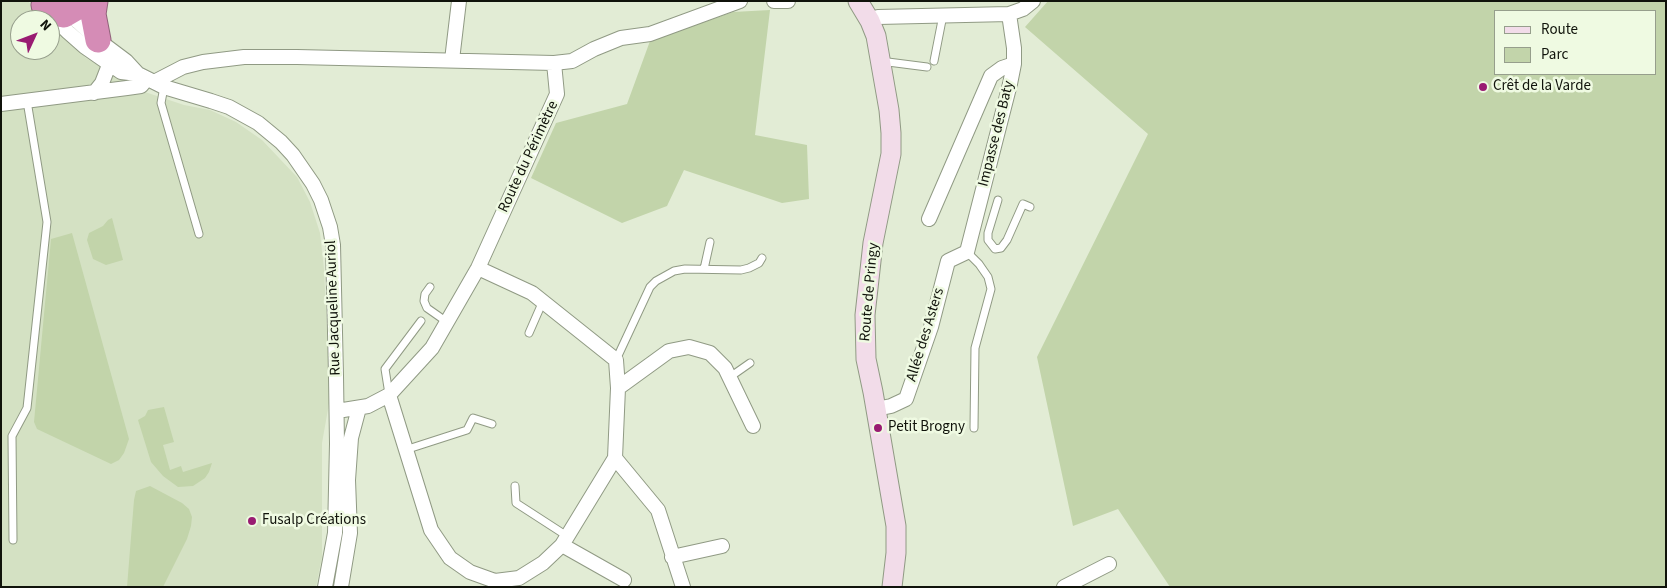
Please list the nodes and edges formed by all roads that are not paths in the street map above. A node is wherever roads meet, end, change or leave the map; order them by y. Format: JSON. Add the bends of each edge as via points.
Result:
{"nodes":[{"id":1,"x":95,"y":1,"type":"edge"},
{"id":2,"x":459,"y":1,"type":"edge"},
{"id":3,"x":740,"y":1,"type":"edge"},
{"id":4,"x":774,"y":1,"type":"edge"},
{"id":5,"x":788,"y":1,"type":"edge"},
{"id":6,"x":858,"y":1,"type":"edge"},
{"id":7,"x":1033,"y":1,"type":"edge"},
{"id":8,"x":60,"y":5,"type":"edge"},
{"id":9,"x":1010,"y":14,"type":"junction"},
{"id":10,"x":943,"y":15,"type":"junction"},
{"id":11,"x":870,"y":21,"type":"junction"},
{"id":12,"x":98,"y":40,"type":"junction"},
{"id":13,"x":452,"y":60,"type":"junction"},
{"id":14,"x":934,"y":60,"type":"dead end"},
{"id":15,"x":554,"y":63,"type":"junction"},
{"id":16,"x":1014,"y":64,"type":"junction"},
{"id":17,"x":109,"y":65,"type":"junction"},
{"id":18,"x":881,"y":65,"type":"junction"},
{"id":19,"x":927,"y":67,"type":"dead end"},
{"id":20,"x":155,"y":82,"type":"junction"},
{"id":21,"x":94,"y":93,"type":"junction"},
{"id":22,"x":27,"y":101,"type":"junction"},
{"id":23,"x":1,"y":104,"type":"edge"},
{"id":24,"x":998,"y":200,"type":"dead end"},
{"id":25,"x":1030,"y":207,"type":"dead end"},
{"id":26,"x":929,"y":220,"type":"dead end"},
{"id":27,"x":199,"y":234,"type":"dead end"},
{"id":28,"x":710,"y":242,"type":"dead end"},
{"id":29,"x":967,"y":252,"type":"junction"},
{"id":30,"x":762,"y":258,"type":"dead end"},
{"id":31,"x":478,"y":268,"type":"junction"},
{"id":32,"x":704,"y":269,"type":"junction"},
{"id":33,"x":430,"y":286,"type":"dead end"},
{"id":34,"x":543,"y":300,"type":"junction"},
{"id":35,"x":421,"y":321,"type":"dead end"},
{"id":36,"x":447,"y":322,"type":"junction"},
{"id":37,"x":529,"y":333,"type":"dead end"},
{"id":38,"x":616,"y":360,"type":"junction"},
{"id":39,"x":750,"y":363,"type":"dead end"},
{"id":40,"x":730,"y":377,"type":"junction"},
{"id":41,"x":618,"y":388,"type":"junction"},
{"id":42,"x":389,"y":396,"type":"junction"},
{"id":43,"x":359,"y":408,"type":"junction"},
{"id":44,"x":876,"y":409,"type":"junction"},
{"id":45,"x":337,"y":411,"type":"junction"},
{"id":46,"x":492,"y":424,"type":"dead end"},
{"id":47,"x":753,"y":426,"type":"dead end"},
{"id":48,"x":974,"y":428,"type":"dead end"},
{"id":49,"x":405,"y":450,"type":"junction"},
{"id":50,"x":615,"y":458,"type":"junction"},
{"id":51,"x":515,"y":486,"type":"dead end"},
{"id":52,"x":13,"y":540,"type":"dead end"},
{"id":53,"x":565,"y":540,"type":"junction"},
{"id":54,"x":722,"y":546,"type":"dead end"},
{"id":55,"x":672,"y":557,"type":"junction"},
{"id":56,"x":1109,"y":564,"type":"dead end"},
{"id":57,"x":627,"y":583,"type":"edge"},
{"id":58,"x":325,"y":587,"type":"edge"},
{"id":59,"x":341,"y":587,"type":"edge"},
{"id":60,"x":683,"y":587,"type":"edge"},
{"id":61,"x":892,"y":587,"type":"edge"},
{"id":62,"x":1064,"y":587,"type":"edge"}],
"edges":[{"from":1,"to":12,"type":"highway","via":[[93,14]]},
{"from":2,"to":13,"type":"street"},
{"from":3,"to":15,"type":"street","via":[[650,34],[622,38],[594,48],[572,61]]},
{"from":4,"to":5,"type":"street"},
{"from":6,"to":11,"type":"street","name":"Route de Pringy"},
{"from":7,"to":9,"type":"street"},
{"from":8,"to":12,"type":"street","name":"Rue Jacqueline Auriol"},
{"from":8,"to":17,"type":"street","name":"Rue Jacqueline Auriol","via":[[68,32]]},
{"from":9,"to":10,"type":"street"},
{"from":9,"to":16,"type":"street","name":"Impasse des Baty"},
{"from":10,"to":11,"type":"street","via":[[878,17]]},
{"from":10,"to":14,"type":"lane"},
{"from":11,"to":18,"type":"street","name":"Route de Pringy"},
{"from":12,"to":20,"type":"street","name":"Rue Jacqueline Auriol"},
{"from":13,"to":15,"type":"street"},
{"from":13,"to":20,"type":"street","via":[[244,57],[183,67]]},
{"from":15,"to":31,"type":"street","name":"Route du Périmètre","via":[[557,94]]},
{"from":16,"to":26,"type":"street","via":[[991,76]]},
{"from":16,"to":29,"type":"street","name":"Impasse des Baty"},
{"from":17,"to":20,"type":"street","name":"Rue Jacqueline Auriol"},
{"from":17,"to":21,"type":"street"},
{"from":18,"to":19,"type":"lane","via":[[888,62]]},
{"from":18,"to":44,"type":"street","name":"Route de Pringy","via":[[889,110],[891,154],[873,243],[865,315],[866,358]]},
{"from":20,"to":21,"type":"street"},
{"from":20,"to":27,"type":"lane"},
{"from":20,"to":45,"type":"street","name":"Rue Jacqueline Auriol","via":[[229,107],[258,123],[293,155],[313,184],[326,212],[333,245]]},
{"from":21,"to":22,"type":"street"},
{"from":22,"to":23,"type":"street"},
{"from":22,"to":52,"type":"lane","via":[[47,222],[27,408],[12,436]]},
{"from":24,"to":25,"type":"lane","via":[[988,234],[988,240],[995,248],[1001,248],[1007,240],[1023,204]]},
{"from":28,"to":32,"type":"lane"},
{"from":29,"to":44,"type":"street","name":"Allée des Asters","via":[[948,261],[931,327],[906,399]]},
{"from":29,"to":48,"type":"lane","via":[[988,277],[991,289],[975,348]]},
{"from":30,"to":32,"type":"lane","via":[[759,263],[741,270]]},
{"from":31,"to":34,"type":"street"},
{"from":31,"to":36,"type":"street","name":"Route du Périmètre"},
{"from":32,"to":38,"type":"lane","via":[[674,271],[650,287]]},
{"from":33,"to":36,"type":"lane","via":[[424,301],[427,308]]},
{"from":34,"to":37,"type":"lane"},
{"from":34,"to":38,"type":"street"},
{"from":35,"to":42,"type":"lane","via":[[384,369]]},
{"from":36,"to":42,"type":"street","name":"Route du Périmètre","via":[[432,348]]},
{"from":38,"to":41,"type":"street"},
{"from":39,"to":40,"type":"lane"},
{"from":40,"to":41,"type":"street","via":[[726,368],[710,353],[690,347],[670,351]]},
{"from":40,"to":47,"type":"street"},
{"from":41,"to":50,"type":"street"},
{"from":42,"to":43,"type":"street","name":"Route du Périmètre"},
{"from":42,"to":49,"type":"street"},
{"from":43,"to":45,"type":"street","name":"Route du Périmètre"},
{"from":43,"to":59,"type":"street","via":[[351,438],[348,480],[350,533]]},
{"from":44,"to":61,"type":"street","name":"Route de Pringy","via":[[896,526]]},
{"from":45,"to":58,"type":"street","name":"Rue Jacqueline Auriol","via":[[334,533]]},
{"from":46,"to":49,"type":"lane","via":[[473,418],[467,430]]},
{"from":49,"to":53,"type":"street","via":[[431,530],[450,558],[470,572],[495,581],[519,578],[543,563]]},
{"from":50,"to":53,"type":"street"},
{"from":50,"to":55,"type":"street","via":[[658,510]]},
{"from":51,"to":53,"type":"lane","via":[[516,503]]},
{"from":53,"to":57,"type":"street"},
{"from":54,"to":55,"type":"street"},
{"from":55,"to":60,"type":"street"},
{"from":56,"to":62,"type":"street"}]}
